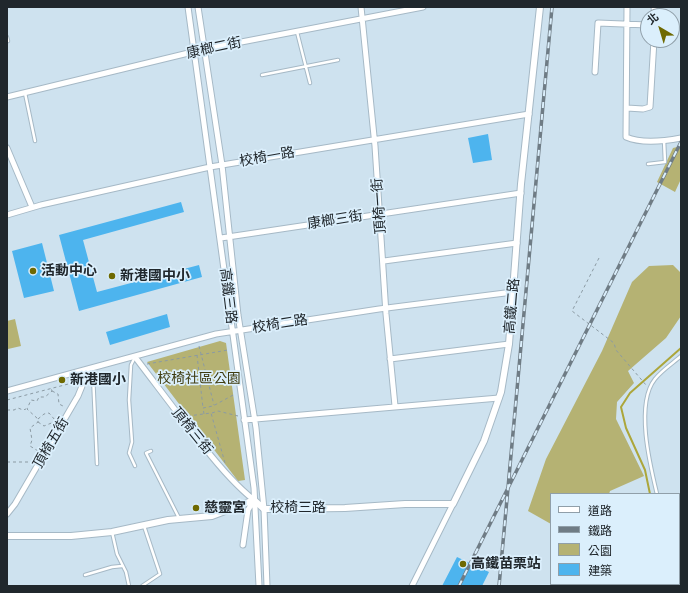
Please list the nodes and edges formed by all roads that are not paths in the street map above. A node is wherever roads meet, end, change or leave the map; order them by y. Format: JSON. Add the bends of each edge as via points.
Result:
{"nodes":[{"id":1,"x":188,"y":7,"type":"edge"},
{"id":2,"x":198,"y":7,"type":"edge"},
{"id":3,"x":361,"y":7,"type":"edge"},
{"id":4,"x":423,"y":7,"type":"edge"},
{"id":5,"x":540,"y":7,"type":"edge"},
{"id":6,"x":627,"y":7,"type":"edge"},
{"id":7,"x":362,"y":20,"type":"junction"},
{"id":8,"x":628,"y":25,"type":"junction"},
{"id":9,"x":640,"y":25,"type":"edge"},
{"id":10,"x":297,"y":32,"type":"junction"},
{"id":11,"x":7,"y":37,"type":"edge"},
{"id":12,"x":8,"y":41,"type":"edge"},
{"id":13,"x":654,"y":48,"type":"edge"},
{"id":14,"x":205,"y":50,"type":"junction"},
{"id":15,"x":194,"y":52,"type":"junction"},
{"id":16,"x":338,"y":60,"type":"dead end"},
{"id":17,"x":305,"y":66,"type":"junction"},
{"id":18,"x":594,"y":72,"type":"dead end"},
{"id":19,"x":262,"y":75,"type":"dead end"},
{"id":20,"x":310,"y":83,"type":"dead end"},
{"id":21,"x":25,"y":93,"type":"junction"},
{"id":22,"x":7,"y":97,"type":"edge"},
{"id":23,"x":627,"y":108,"type":"junction"},
{"id":24,"x":529,"y":114,"type":"junction"},
{"id":25,"x":374,"y":138,"type":"junction"},
{"id":26,"x":681,"y":138,"type":"edge"},
{"id":27,"x":664,"y":140,"type":"junction"},
{"id":28,"x":35,"y":141,"type":"dead end"},
{"id":29,"x":7,"y":148,"type":"edge"},
{"id":30,"x":648,"y":164,"type":"dead end"},
{"id":31,"x":222,"y":165,"type":"junction"},
{"id":32,"x":210,"y":167,"type":"junction"},
{"id":33,"x":521,"y":193,"type":"junction"},
{"id":34,"x":32,"y":207,"type":"junction"},
{"id":35,"x":380,"y":213,"type":"junction"},
{"id":36,"x":7,"y":215,"type":"edge"},
{"id":37,"x":229,"y":237,"type":"junction"},
{"id":38,"x":221,"y":238,"type":"junction"},
{"id":39,"x":517,"y":243,"type":"junction"},
{"id":40,"x":384,"y":261,"type":"junction"},
{"id":41,"x":512,"y":292,"type":"junction"},
{"id":42,"x":386,"y":308,"type":"junction"},
{"id":43,"x":240,"y":330,"type":"junction"},
{"id":44,"x":233,"y":332,"type":"junction"},
{"id":45,"x":509,"y":344,"type":"junction"},
{"id":46,"x":681,"y":356,"type":"edge"},
{"id":47,"x":135,"y":357,"type":"junction"},
{"id":48,"x":390,"y":359,"type":"junction"},
{"id":49,"x":89,"y":369,"type":"junction"},
{"id":50,"x":7,"y":392,"type":"edge"},
{"id":51,"x":500,"y":398,"type":"junction"},
{"id":52,"x":395,"y":406,"type":"junction"},
{"id":53,"x":244,"y":420,"type":"junction"},
{"id":54,"x":255,"y":420,"type":"junction"},
{"id":55,"x":151,"y":451,"type":"dead end"},
{"id":56,"x":97,"y":464,"type":"dead end"},
{"id":57,"x":134,"y":466,"type":"dead end"},
{"id":58,"x":657,"y":493,"type":"edge"},
{"id":59,"x":254,"y":500,"type":"junction"},
{"id":60,"x":453,"y":504,"type":"junction"},
{"id":61,"x":264,"y":509,"type":"junction"},
{"id":62,"x":7,"y":514,"type":"edge"},
{"id":63,"x":179,"y":519,"type":"junction"},
{"id":64,"x":144,"y":525,"type":"junction"},
{"id":65,"x":112,"y":532,"type":"junction"},
{"id":66,"x":7,"y":536,"type":"edge"},
{"id":67,"x":243,"y":545,"type":"dead end"},
{"id":68,"x":122,"y":566,"type":"junction"},
{"id":69,"x":85,"y":575,"type":"dead end"},
{"id":70,"x":129,"y":586,"type":"edge"},
{"id":71,"x":142,"y":586,"type":"edge"},
{"id":72,"x":259,"y":586,"type":"edge"},
{"id":73,"x":267,"y":586,"type":"edge"},
{"id":74,"x":412,"y":586,"type":"edge"}],
"edges":[{"from":1,"to":15,"type":"street","name":"高鐵三路"},
{"from":2,"to":14,"type":"street","name":"高鐵三路"},
{"from":3,"to":7,"type":"street","name":"頂椅一街"},
{"from":4,"to":7,"type":"street","name":"康榔二街"},
{"from":5,"to":24,"type":"street","name":"高鐵二路"},
{"from":6,"to":8,"type":"street"},
{"from":7,"to":10,"type":"street","name":"康榔二街"},
{"from":7,"to":25,"type":"street","name":"頂椅一街"},
{"from":8,"to":9,"type":"street"},
{"from":8,"to":18,"type":"street","via":[[598,24]]},
{"from":8,"to":23,"type":"street"},
{"from":10,"to":14,"type":"street","name":"康榔二街"},
{"from":10,"to":17,"type":"lane"},
{"from":11,"to":12,"type":"lane"},
{"from":13,"to":23,"type":"street","via":[[650,107],[642,110]]},
{"from":14,"to":15,"type":"street","name":"康榔二街"},
{"from":14,"to":31,"type":"street","name":"高鐵三路"},
{"from":15,"to":21,"type":"street","name":"康榔二街"},
{"from":15,"to":32,"type":"street","name":"高鐵三路"},
{"from":16,"to":17,"type":"lane"},
{"from":17,"to":19,"type":"lane"},
{"from":17,"to":20,"type":"lane"},
{"from":21,"to":22,"type":"street","name":"康榔二街"},
{"from":21,"to":28,"type":"lane"},
{"from":23,"to":27,"type":"street","via":[[626,137],[634,140]]},
{"from":24,"to":25,"type":"street","name":"校椅一路"},
{"from":24,"to":33,"type":"street","name":"高鐵二路"},
{"from":25,"to":31,"type":"street","name":"校椅一路"},
{"from":25,"to":35,"type":"street","name":"頂椅一街"},
{"from":26,"to":27,"type":"street"},
{"from":27,"to":30,"type":"lane","via":[[665,162]]},
{"from":29,"to":34,"type":"street"},
{"from":31,"to":32,"type":"street","name":"校椅一路"},
{"from":31,"to":37,"type":"street","name":"高鐵三路"},
{"from":32,"to":34,"type":"street","name":"校椅一路"},
{"from":32,"to":38,"type":"street","name":"高鐵三路"},
{"from":33,"to":35,"type":"street","name":"康榔三街"},
{"from":33,"to":39,"type":"street","name":"高鐵二路"},
{"from":34,"to":36,"type":"street","name":"校椅一路"},
{"from":35,"to":37,"type":"street","name":"康榔三街"},
{"from":35,"to":40,"type":"street","name":"頂椅一街"},
{"from":37,"to":38,"type":"street","name":"康榔三街"},
{"from":37,"to":43,"type":"street","name":"高鐵三路"},
{"from":38,"to":44,"type":"street","name":"高鐵三路"},
{"from":39,"to":40,"type":"street"},
{"from":39,"to":41,"type":"street","name":"高鐵二路"},
{"from":40,"to":42,"type":"street","name":"頂椅一街"},
{"from":41,"to":42,"type":"street","name":"校椅二路"},
{"from":41,"to":45,"type":"street","name":"高鐵二路"},
{"from":42,"to":43,"type":"street","name":"校椅二路"},
{"from":42,"to":48,"type":"street","name":"頂椅一街"},
{"from":43,"to":44,"type":"street","name":"校椅二路"},
{"from":43,"to":54,"type":"street","name":"高鐵三路"},
{"from":44,"to":47,"type":"street","name":"校椅二路","via":[[216,334]]},
{"from":44,"to":53,"type":"street","name":"高鐵三路"},
{"from":45,"to":48,"type":"street"},
{"from":45,"to":51,"type":"street","name":"高鐵二路"},
{"from":46,"to":58,"type":"lane","via":[[655,379],[648,392],[644,419]]},
{"from":47,"to":49,"type":"street","name":"校椅二路"},
{"from":47,"to":57,"type":"lane","via":[[131,365],[129,400],[132,442],[129,453]]},
{"from":47,"to":59,"type":"street","name":"頂椅三街","via":[[220,466],[242,491]]},
{"from":48,"to":52,"type":"street","name":"頂椅一街"},
{"from":49,"to":50,"type":"street","name":"校椅二路"},
{"from":49,"to":56,"type":"lane","via":[[92,375]]},
{"from":49,"to":62,"type":"street","name":"頂椅五街","via":[[78,396]]},
{"from":51,"to":52,"type":"street"},
{"from":51,"to":60,"type":"street","name":"高鐵二路","via":[[484,441]]},
{"from":52,"to":54,"type":"street"},
{"from":53,"to":54,"type":"street"},
{"from":53,"to":59,"type":"street","name":"高鐵三路"},
{"from":54,"to":61,"type":"street","name":"高鐵三路"},
{"from":55,"to":63,"type":"lane","via":[[146,453]]},
{"from":59,"to":61,"type":"street","name":"校椅三路"},
{"from":59,"to":63,"type":"street","name":"校椅三路","via":[[212,516]]},
{"from":59,"to":67,"type":"street","via":[[248,510]]},
{"from":59,"to":72,"type":"street","name":"高鐵三路","via":[[257,514]]},
{"from":60,"to":61,"type":"street","name":"校椅三路"},
{"from":60,"to":74,"type":"street","name":"高鐵二路"},
{"from":61,"to":73,"type":"street","name":"高鐵三路"},
{"from":63,"to":64,"type":"street","name":"校椅三路"},
{"from":64,"to":65,"type":"street","name":"校椅三路"},
{"from":64,"to":71,"type":"lane","via":[[160,574]]},
{"from":65,"to":66,"type":"street","name":"校椅三路","via":[[71,536]]},
{"from":65,"to":68,"type":"lane"},
{"from":68,"to":69,"type":"lane"},
{"from":68,"to":70,"type":"lane"}]}
